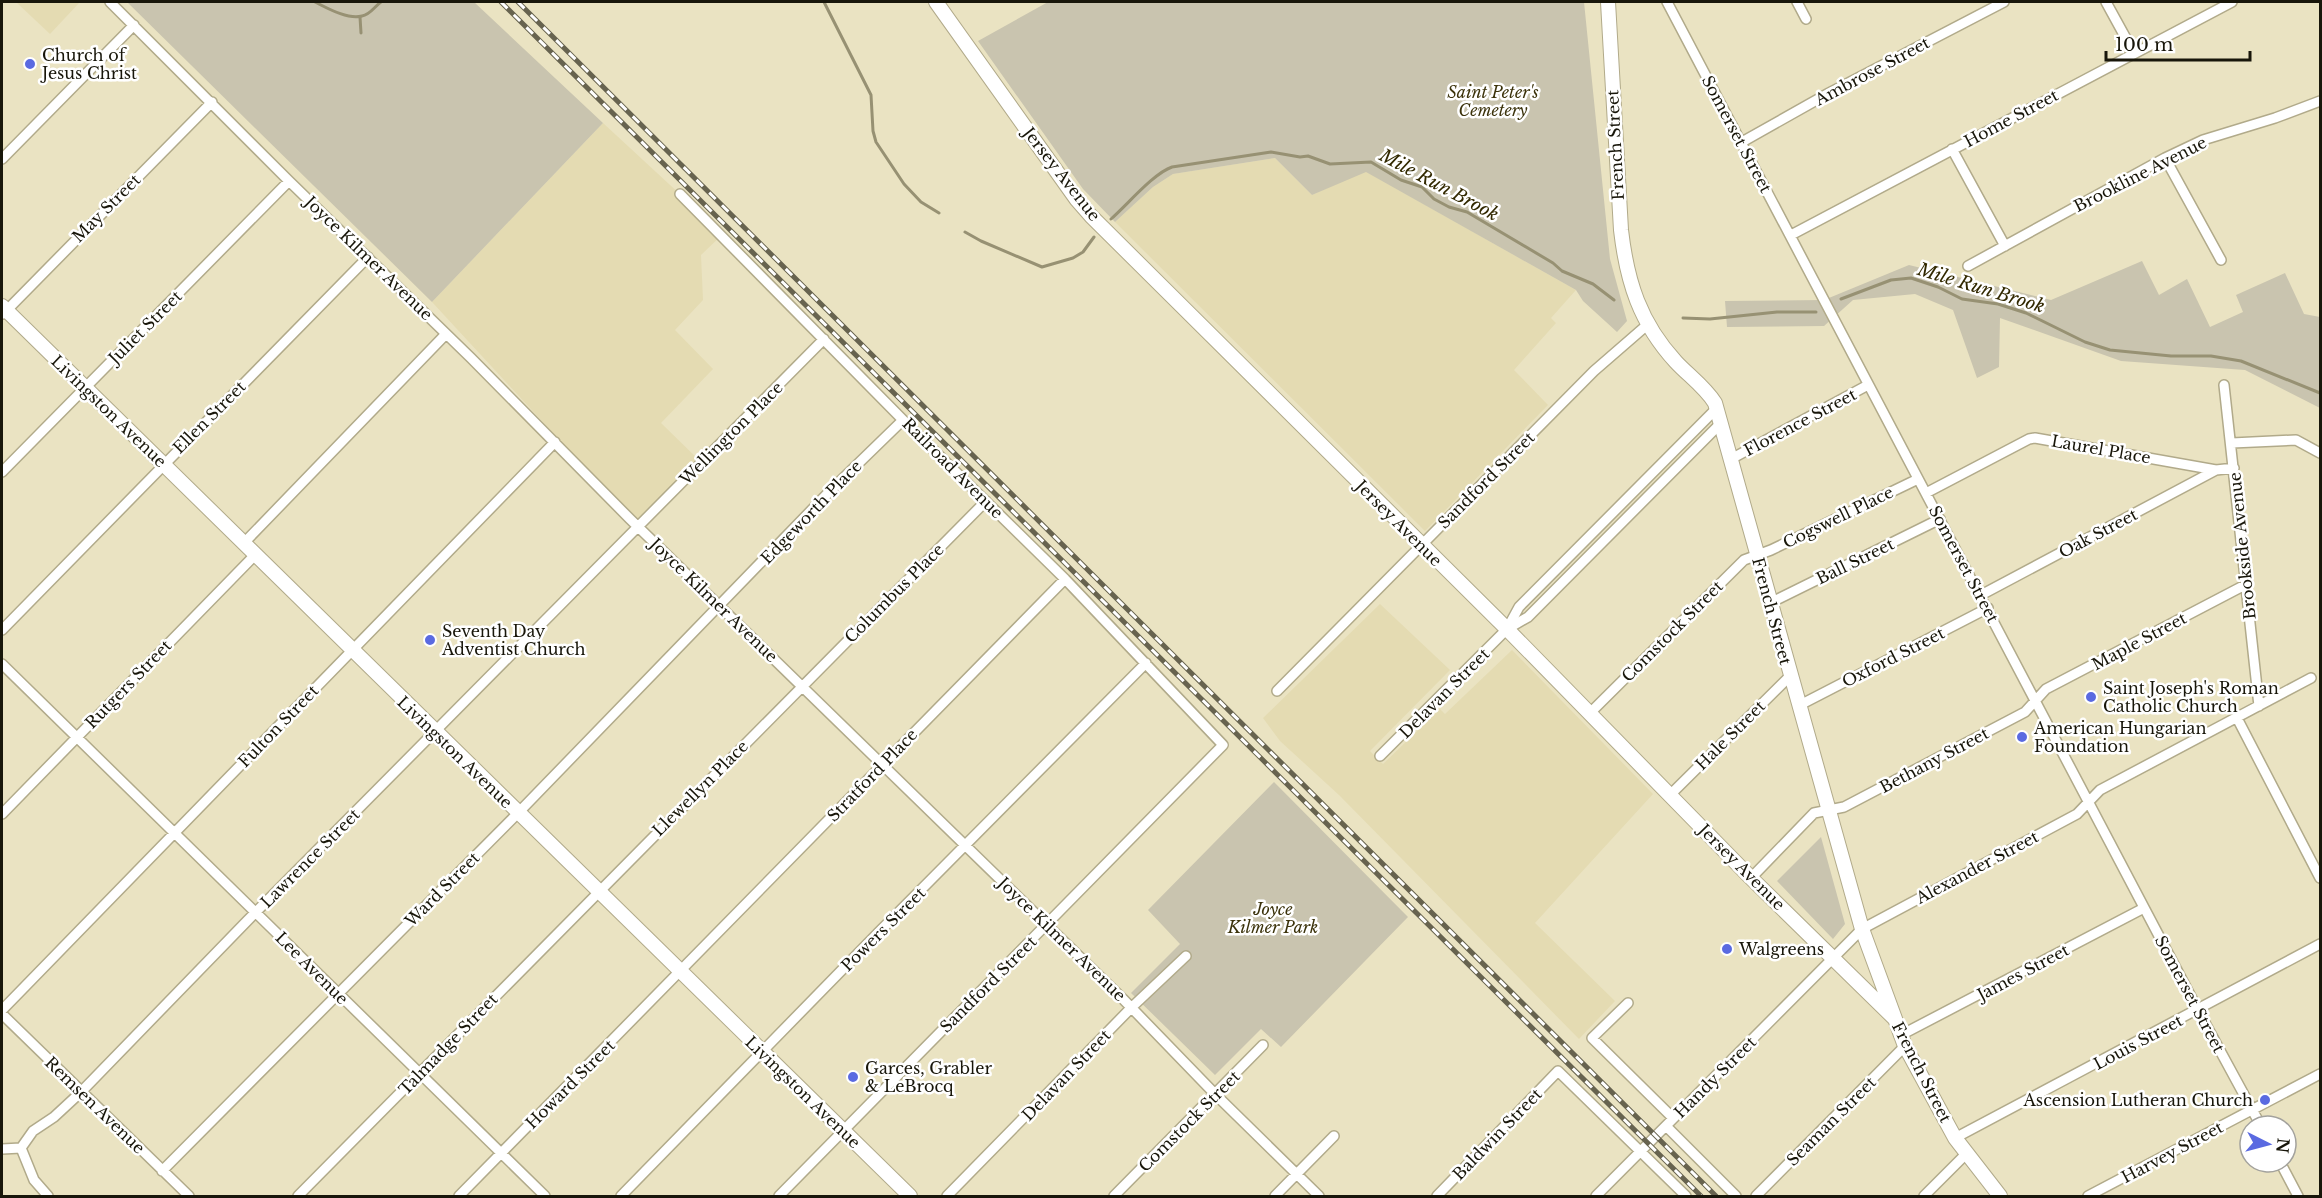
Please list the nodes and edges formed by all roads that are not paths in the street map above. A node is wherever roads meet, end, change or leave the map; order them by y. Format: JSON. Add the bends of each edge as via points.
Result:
{"nodes":[{"id":1,"x":110,"y":2,"type":"edge"},
{"id":2,"x":936,"y":2,"type":"edge"},
{"id":3,"x":1606,"y":2,"type":"edge"},
{"id":4,"x":1667,"y":2,"type":"edge"},
{"id":5,"x":1797,"y":2,"type":"edge"},
{"id":6,"x":2004,"y":2,"type":"edge"},
{"id":7,"x":2106,"y":2,"type":"edge"},
{"id":8,"x":2232,"y":2,"type":"edge"},
{"id":9,"x":1806,"y":19,"type":"dead end"},
{"id":10,"x":134,"y":26,"type":"junction"},
{"id":11,"x":2134,"y":53,"type":"junction"},
{"id":12,"x":2320,"y":101,"type":"edge"},
{"id":13,"x":212,"y":102,"type":"junction"},
{"id":14,"x":1742,"y":142,"type":"junction"},
{"id":15,"x":1952,"y":149,"type":"junction"},
{"id":16,"x":2165,"y":158,"type":"junction"},
{"id":17,"x":2,"y":159,"type":"edge"},
{"id":18,"x":289,"y":181,"type":"junction"},
{"id":19,"x":680,"y":194,"type":"dead end"},
{"id":20,"x":1791,"y":235,"type":"junction"},
{"id":21,"x":2005,"y":246,"type":"junction"},
{"id":22,"x":368,"y":257,"type":"junction"},
{"id":23,"x":2221,"y":260,"type":"dead end"},
{"id":24,"x":1968,"y":266,"type":"dead end"},
{"id":25,"x":3,"y":311,"type":"edge"},
{"id":26,"x":1647,"y":325,"type":"junction"},
{"id":27,"x":446,"y":334,"type":"junction"},
{"id":28,"x":824,"y":339,"type":"junction"},
{"id":29,"x":1868,"y":385,"type":"junction"},
{"id":30,"x":2224,"y":385,"type":"dead end"},
{"id":31,"x":85,"y":388,"type":"junction"},
{"id":32,"x":1717,"y":408,"type":"junction"},
{"id":33,"x":903,"y":420,"type":"junction"},
{"id":34,"x":1722,"y":422,"type":"junction"},
{"id":35,"x":555,"y":442,"type":"junction"},
{"id":36,"x":2232,"y":443,"type":"junction"},
{"id":37,"x":2320,"y":453,"type":"edge"},
{"id":38,"x":1731,"y":459,"type":"junction"},
{"id":39,"x":163,"y":465,"type":"junction"},
{"id":40,"x":2234,"y":468,"type":"junction"},
{"id":41,"x":2216,"y":470,"type":"junction"},
{"id":42,"x":2,"y":472,"type":"edge"},
{"id":43,"x":1918,"y":478,"type":"junction"},
{"id":44,"x":1926,"y":494,"type":"junction"},
{"id":45,"x":986,"y":501,"type":"junction"},
{"id":46,"x":1940,"y":519,"type":"junction"},
{"id":47,"x":639,"y":526,"type":"junction"},
{"id":48,"x":1599,"y":526,"type":"junction"},
{"id":49,"x":1608,"y":536,"type":"junction"},
{"id":50,"x":243,"y":544,"type":"junction"},
{"id":51,"x":1421,"y":545,"type":"junction"},
{"id":52,"x":255,"y":555,"type":"junction"},
{"id":53,"x":1757,"y":555,"type":"junction"},
{"id":54,"x":1065,"y":579,"type":"junction"},
{"id":55,"x":2245,"y":585,"type":"junction"},
{"id":56,"x":1981,"y":595,"type":"junction"},
{"id":57,"x":1770,"y":603,"type":"junction"},
{"id":58,"x":720,"y":605,"type":"junction"},
{"id":59,"x":1988,"y":608,"type":"junction"},
{"id":60,"x":1507,"y":629,"type":"junction"},
{"id":61,"x":2,"y":630,"type":"edge"},
{"id":62,"x":351,"y":649,"type":"junction"},
{"id":63,"x":1146,"y":663,"type":"junction"},
{"id":64,"x":2,"y":664,"type":"edge"},
{"id":65,"x":1790,"y":676,"type":"junction"},
{"id":66,"x":2311,"y":678,"type":"dead end"},
{"id":67,"x":802,"y":686,"type":"junction"},
{"id":68,"x":1278,"y":691,"type":"dead end"},
{"id":69,"x":2036,"y":700,"type":"junction"},
{"id":70,"x":1798,"y":706,"type":"junction"},
{"id":71,"x":2259,"y":706,"type":"junction"},
{"id":72,"x":1590,"y":713,"type":"junction"},
{"id":73,"x":2237,"y":718,"type":"junction"},
{"id":74,"x":435,"y":732,"type":"junction"},
{"id":75,"x":76,"y":737,"type":"junction"},
{"id":76,"x":1223,"y":745,"type":"joint"},
{"id":77,"x":1380,"y":756,"type":"dead end"},
{"id":78,"x":882,"y":764,"type":"junction"},
{"id":79,"x":1670,"y":795,"type":"junction"},
{"id":80,"x":2089,"y":801,"type":"junction"},
{"id":81,"x":1827,"y":810,"type":"junction"},
{"id":82,"x":518,"y":813,"type":"junction"},
{"id":83,"x":2,"y":814,"type":"edge"},
{"id":84,"x":175,"y":834,"type":"junction"},
{"id":85,"x":966,"y":846,"type":"junction"},
{"id":86,"x":1751,"y":878,"type":"junction"},
{"id":87,"x":2320,"y":878,"type":"edge"},
{"id":88,"x":598,"y":891,"type":"junction"},
{"id":89,"x":2144,"y":908,"type":"junction"},
{"id":90,"x":256,"y":912,"type":"junction"},
{"id":91,"x":1047,"y":924,"type":"junction"},
{"id":92,"x":1862,"y":928,"type":"junction"},
{"id":93,"x":2320,"y":944,"type":"edge"},
{"id":94,"x":1186,"y":956,"type":"dead end"},
{"id":95,"x":1833,"y":956,"type":"junction"},
{"id":96,"x":681,"y":972,"type":"junction"},
{"id":97,"x":339,"y":994,"type":"junction"},
{"id":98,"x":1628,"y":1003,"type":"dead end"},
{"id":99,"x":1131,"y":1007,"type":"junction"},
{"id":100,"x":2198,"y":1010,"type":"junction"},
{"id":101,"x":2,"y":1012,"type":"edge"},
{"id":102,"x":1894,"y":1018,"type":"junction"},
{"id":103,"x":1903,"y":1040,"type":"junction"},
{"id":104,"x":1263,"y":1045,"type":"dead end"},
{"id":105,"x":762,"y":1052,"type":"junction"},
{"id":106,"x":420,"y":1072,"type":"junction"},
{"id":107,"x":2320,"y":1074,"type":"edge"},
{"id":108,"x":81,"y":1092,"type":"junction"},
{"id":109,"x":1215,"y":1094,"type":"junction"},
{"id":110,"x":2253,"y":1109,"type":"junction"},
{"id":111,"x":2255,"y":1114,"type":"edge"},
{"id":112,"x":1673,"y":1118,"type":"junction"},
{"id":113,"x":1666,"y":1126,"type":"junction"},
{"id":114,"x":843,"y":1131,"type":"junction"},
{"id":115,"x":1334,"y":1136,"type":"dead end"},
{"id":116,"x":1955,"y":1138,"type":"junction"},
{"id":117,"x":21,"y":1148,"type":"junction"},
{"id":118,"x":2,"y":1149,"type":"edge"},
{"id":119,"x":1641,"y":1151,"type":"junction"},
{"id":120,"x":501,"y":1154,"type":"junction"},
{"id":121,"x":1966,"y":1154,"type":"junction"},
{"id":122,"x":162,"y":1171,"type":"junction"},
{"id":123,"x":1296,"y":1174,"type":"junction"},
{"id":124,"x":2286,"y":1174,"type":"edge"},
{"id":125,"x":48,"y":1197,"type":"edge"},
{"id":126,"x":189,"y":1197,"type":"edge"},
{"id":127,"x":298,"y":1197,"type":"edge"},
{"id":128,"x":459,"y":1197,"type":"edge"},
{"id":129,"x":545,"y":1197,"type":"edge"},
{"id":130,"x":621,"y":1197,"type":"edge"},
{"id":131,"x":779,"y":1197,"type":"edge"},
{"id":132,"x":910,"y":1197,"type":"edge"},
{"id":133,"x":948,"y":1197,"type":"edge"},
{"id":134,"x":1114,"y":1197,"type":"edge"},
{"id":135,"x":1275,"y":1197,"type":"edge"},
{"id":136,"x":1319,"y":1197,"type":"edge"},
{"id":137,"x":1437,"y":1197,"type":"edge"},
{"id":138,"x":1596,"y":1197,"type":"edge"},
{"id":139,"x":1686,"y":1197,"type":"edge"},
{"id":140,"x":1736,"y":1197,"type":"edge"},
{"id":141,"x":1756,"y":1197,"type":"edge"},
{"id":142,"x":1924,"y":1197,"type":"edge"},
{"id":143,"x":2000,"y":1197,"type":"edge"},
{"id":144,"x":2088,"y":1197,"type":"edge"},
{"id":145,"x":2298,"y":1197,"type":"edge"}],
"edges":[{"from":1,"to":10,"type":"street","name":"Joyce Kilmer Avenue"},
{"from":2,"to":51,"type":"main road","name":"Jersey Avenue","via":[[1091,216]]},
{"from":3,"to":26,"type":"main road","name":"French Street","via":[[1621,237],[1629,278]]},
{"from":4,"to":14,"type":"street","name":"Somerset Street"},
{"from":5,"to":9,"type":"street"},
{"from":6,"to":14,"type":"street","name":"Ambrose Street"},
{"from":7,"to":11,"type":"street"},
{"from":8,"to":11,"type":"street","name":"Home Street"},
{"from":10,"to":13,"type":"street","name":"Joyce Kilmer Avenue"},
{"from":10,"to":17,"type":"street"},
{"from":11,"to":15,"type":"street","name":"Home Street"},
{"from":12,"to":16,"type":"street","name":"Brookline Avenue","via":[[2203,140]]},
{"from":13,"to":18,"type":"street","name":"Joyce Kilmer Avenue"},
{"from":13,"to":25,"type":"street","name":"May Street"},
{"from":14,"to":20,"type":"street","name":"Somerset Street"},
{"from":15,"to":20,"type":"street","name":"Home Street"},
{"from":15,"to":21,"type":"street"},
{"from":16,"to":21,"type":"street","name":"Brookline Avenue"},
{"from":16,"to":23,"type":"street"},
{"from":18,"to":22,"type":"street","name":"Joyce Kilmer Avenue"},
{"from":18,"to":31,"type":"street","name":"Juliet Street"},
{"from":19,"to":28,"type":"street","name":"Railroad Avenue"},
{"from":20,"to":29,"type":"street","name":"Somerset Street"},
{"from":21,"to":24,"type":"street","name":"Brookline Avenue"},
{"from":22,"to":27,"type":"street","name":"Joyce Kilmer Avenue"},
{"from":22,"to":39,"type":"street","name":"Ellen Street"},
{"from":25,"to":31,"type":"main road","name":"Livingston Avenue"},
{"from":26,"to":32,"type":"main road","name":"French Street"},
{"from":26,"to":51,"type":"street","name":"Sandford Street","via":[[1594,371]]},
{"from":27,"to":35,"type":"street","name":"Joyce Kilmer Avenue"},
{"from":27,"to":50,"type":"street"},
{"from":28,"to":33,"type":"street","name":"Railroad Avenue"},
{"from":28,"to":47,"type":"street","name":"Wellington Place"},
{"from":29,"to":38,"type":"street","name":"Florence Street"},
{"from":29,"to":43,"type":"street","name":"Somerset Street"},
{"from":30,"to":36,"type":"street","name":"Brookside Avenue"},
{"from":31,"to":39,"type":"main road","name":"Livingston Avenue"},
{"from":31,"to":42,"type":"street","name":"Juliet Street"},
{"from":32,"to":34,"type":"main road","name":"French Street"},
{"from":32,"to":48,"type":"street","name":"Delavan Street"},
{"from":33,"to":45,"type":"street","name":"Railroad Avenue"},
{"from":33,"to":58,"type":"street","name":"Edgeworth Place"},
{"from":34,"to":38,"type":"main road","name":"French Street"},
{"from":34,"to":49,"type":"street","name":"Delavan Street"},
{"from":35,"to":47,"type":"street","name":"Joyce Kilmer Avenue"},
{"from":35,"to":62,"type":"street","name":"Fulton Street"},
{"from":36,"to":37,"type":"street","via":[[2295,440]]},
{"from":36,"to":40,"type":"street","name":"Brookside Avenue"},
{"from":38,"to":53,"type":"main road","name":"French Street"},
{"from":39,"to":50,"type":"main road","name":"Livingston Avenue"},
{"from":39,"to":61,"type":"street","name":"Ellen Street"},
{"from":40,"to":41,"type":"street"},
{"from":40,"to":55,"type":"street","name":"Brookside Avenue"},
{"from":41,"to":44,"type":"street","name":"Laurel Place","via":[[2035,438]]},
{"from":41,"to":56,"type":"street","name":"Oak Street"},
{"from":43,"to":44,"type":"street","name":"Somerset Street"},
{"from":43,"to":53,"type":"street","name":"Cogswell Place"},
{"from":44,"to":46,"type":"street","name":"Somerset Street"},
{"from":45,"to":54,"type":"street","name":"Railroad Avenue"},
{"from":45,"to":67,"type":"street","name":"Columbus Place"},
{"from":46,"to":56,"type":"street","name":"Somerset Street"},
{"from":46,"to":57,"type":"street","name":"Ball Street"},
{"from":47,"to":58,"type":"street","name":"Joyce Kilmer Avenue"},
{"from":47,"to":74,"type":"street","name":"Lawrence Street"},
{"from":48,"to":49,"type":"street"},
{"from":48,"to":60,"type":"street","name":"Delavan Street","via":[[1519,607]]},
{"from":49,"to":60,"type":"street","name":"Delavan Street","via":[[1528,617]]},
{"from":50,"to":52,"type":"main road","name":"Livingston Avenue"},
{"from":51,"to":60,"type":"main road","name":"Jersey Avenue"},
{"from":51,"to":68,"type":"street","name":"Sandford Street"},
{"from":52,"to":62,"type":"main road","name":"Livingston Avenue"},
{"from":52,"to":75,"type":"street","name":"Rutgers Street"},
{"from":53,"to":57,"type":"main road","name":"French Street"},
{"from":53,"to":72,"type":"street","name":"Comstock Street","via":[[1744,561]]},
{"from":54,"to":63,"type":"street","name":"Railroad Avenue"},
{"from":54,"to":78,"type":"street","name":"Stratford Place"},
{"from":55,"to":69,"type":"street","name":"Maple Street","via":[[2046,689]]},
{"from":55,"to":71,"type":"street","name":"Brookside Avenue"},
{"from":56,"to":59,"type":"street","name":"Somerset Street"},
{"from":57,"to":65,"type":"main road","name":"French Street"},
{"from":58,"to":67,"type":"street","name":"Joyce Kilmer Avenue"},
{"from":58,"to":82,"type":"street","name":"Ward Street"},
{"from":59,"to":69,"type":"street","name":"Somerset Street"},
{"from":59,"to":70,"type":"street","name":"Oxford Street"},
{"from":60,"to":72,"type":"main road","name":"Jersey Avenue"},
{"from":60,"to":77,"type":"street","name":"Delavan Street"},
{"from":62,"to":74,"type":"main road","name":"Livingston Avenue"},
{"from":62,"to":84,"type":"street","name":"Fulton Street"},
{"from":63,"to":76,"type":"street","name":"Railroad Avenue"},
{"from":63,"to":85,"type":"street","name":"Powers Street"},
{"from":64,"to":75,"type":"street","name":"Lee Avenue"},
{"from":65,"to":70,"type":"main road","name":"French Street"},
{"from":65,"to":79,"type":"street","name":"Hale Street"},
{"from":66,"to":71,"type":"street","name":"Alexander Street"},
{"from":67,"to":78,"type":"street","name":"Joyce Kilmer Avenue"},
{"from":67,"to":88,"type":"street","name":"Llewellyn Place"},
{"from":69,"to":80,"type":"street","name":"Somerset Street"},
{"from":69,"to":81,"type":"street","name":"Bethany Street","via":[[2025,712],[1844,807]]},
{"from":70,"to":81,"type":"main road","name":"French Street"},
{"from":71,"to":73,"type":"street","name":"Alexander Street"},
{"from":72,"to":79,"type":"main road","name":"Jersey Avenue"},
{"from":73,"to":80,"type":"street","name":"Alexander Street","via":[[2100,790]]},
{"from":73,"to":87,"type":"street"},
{"from":74,"to":82,"type":"main road","name":"Livingston Avenue"},
{"from":74,"to":90,"type":"street","name":"Lawrence Street"},
{"from":75,"to":83,"type":"street","name":"Rutgers Street"},
{"from":75,"to":84,"type":"street","name":"Lee Avenue"},
{"from":76,"to":91,"type":"street","name":"Sandford Street"},
{"from":78,"to":85,"type":"street","name":"Joyce Kilmer Avenue"},
{"from":78,"to":96,"type":"street","name":"Stratford Place"},
{"from":79,"to":86,"type":"main road","name":"Jersey Avenue"},
{"from":80,"to":89,"type":"street","name":"Somerset Street"},
{"from":80,"to":92,"type":"street","name":"Alexander Street","via":[[2077,814]]},
{"from":81,"to":86,"type":"street","via":[[1814,813]]},
{"from":81,"to":92,"type":"main road","name":"French Street"},
{"from":82,"to":88,"type":"main road","name":"Livingston Avenue"},
{"from":82,"to":97,"type":"street","name":"Ward Street"},
{"from":84,"to":90,"type":"street","name":"Lee Avenue"},
{"from":84,"to":101,"type":"street","name":"Fulton Street"},
{"from":85,"to":91,"type":"street","name":"Joyce Kilmer Avenue"},
{"from":85,"to":105,"type":"street","name":"Powers Street"},
{"from":86,"to":95,"type":"main road","name":"Jersey Avenue"},
{"from":88,"to":96,"type":"main road","name":"Livingston Avenue"},
{"from":88,"to":106,"type":"street","name":"Talmadge Street"},
{"from":89,"to":100,"type":"street","name":"Somerset Street"},
{"from":89,"to":103,"type":"street","name":"James Street"},
{"from":90,"to":97,"type":"street","name":"Lee Avenue"},
{"from":90,"to":108,"type":"street","name":"Lawrence Street"},
{"from":91,"to":99,"type":"street","name":"Joyce Kilmer Avenue"},
{"from":91,"to":114,"type":"street","name":"Sandford Street"},
{"from":92,"to":95,"type":"street","name":"Alexander Street"},
{"from":92,"to":102,"type":"main road","name":"French Street"},
{"from":93,"to":100,"type":"street","name":"Louis Street"},
{"from":94,"to":99,"type":"street","name":"Delavan Street"},
{"from":95,"to":102,"type":"main road","name":"Jersey Avenue"},
{"from":95,"to":112,"type":"street","name":"Handy Street"},
{"from":96,"to":105,"type":"main road","name":"Livingston Avenue"},
{"from":96,"to":120,"type":"street","name":"Howard Street"},
{"from":97,"to":106,"type":"street","name":"Lee Avenue"},
{"from":97,"to":122,"type":"street","name":"Ward Street"},
{"from":98,"to":112,"type":"street","via":[[1592,1038]]},
{"from":99,"to":109,"type":"street","name":"Joyce Kilmer Avenue"},
{"from":99,"to":133,"type":"street","name":"Delavan Street"},
{"from":100,"to":110,"type":"street","name":"Somerset Street"},
{"from":100,"to":116,"type":"street","name":"Louis Street"},
{"from":101,"to":108,"type":"street","name":"Remsen Avenue"},
{"from":102,"to":103,"type":"main road","name":"French Street"},
{"from":103,"to":116,"type":"main road","name":"French Street"},
{"from":103,"to":141,"type":"street","name":"Seaman Street"},
{"from":104,"to":109,"type":"street","name":"Comstock Street"},
{"from":105,"to":114,"type":"main road","name":"Livingston Avenue"},
{"from":105,"to":130,"type":"street","name":"Powers Street"},
{"from":106,"to":120,"type":"street","name":"Lee Avenue"},
{"from":106,"to":127,"type":"street","name":"Talmadge Street"},
{"from":107,"to":110,"type":"street","name":"Harvey Street"},
{"from":108,"to":117,"type":"street","name":"Lawrence Street","via":[[33,1131]]},
{"from":108,"to":122,"type":"street","name":"Remsen Avenue"},
{"from":109,"to":123,"type":"street","name":"Joyce Kilmer Avenue"},
{"from":109,"to":134,"type":"street","name":"Comstock Street"},
{"from":110,"to":111,"type":"street","name":"Somerset Street"},
{"from":110,"to":144,"type":"street","name":"Harvey Street"},
{"from":112,"to":113,"type":"street","name":"Handy Street"},
{"from":113,"to":119,"type":"street","name":"Handy Street"},
{"from":113,"to":140,"type":"street"},
{"from":114,"to":131,"type":"street","name":"Sandford Street"},
{"from":114,"to":132,"type":"main road","name":"Livingston Avenue"},
{"from":115,"to":123,"type":"street"},
{"from":116,"to":121,"type":"main road","name":"French Street"},
{"from":117,"to":118,"type":"street"},
{"from":117,"to":125,"type":"street","via":[[34,1180]]},
{"from":119,"to":137,"type":"street","name":"Baldwin Street","via":[[1558,1071]]},
{"from":119,"to":138,"type":"street","name":"Handy Street"},
{"from":119,"to":139,"type":"street"},
{"from":120,"to":128,"type":"street","name":"Howard Street"},
{"from":120,"to":129,"type":"street","name":"Lee Avenue"},
{"from":121,"to":142,"type":"street"},
{"from":121,"to":143,"type":"main road","name":"French Street"},
{"from":122,"to":126,"type":"street","name":"Remsen Avenue"},
{"from":123,"to":135,"type":"street"},
{"from":123,"to":136,"type":"street","name":"Joyce Kilmer Avenue"},
{"from":124,"to":145,"type":"street"}]}
